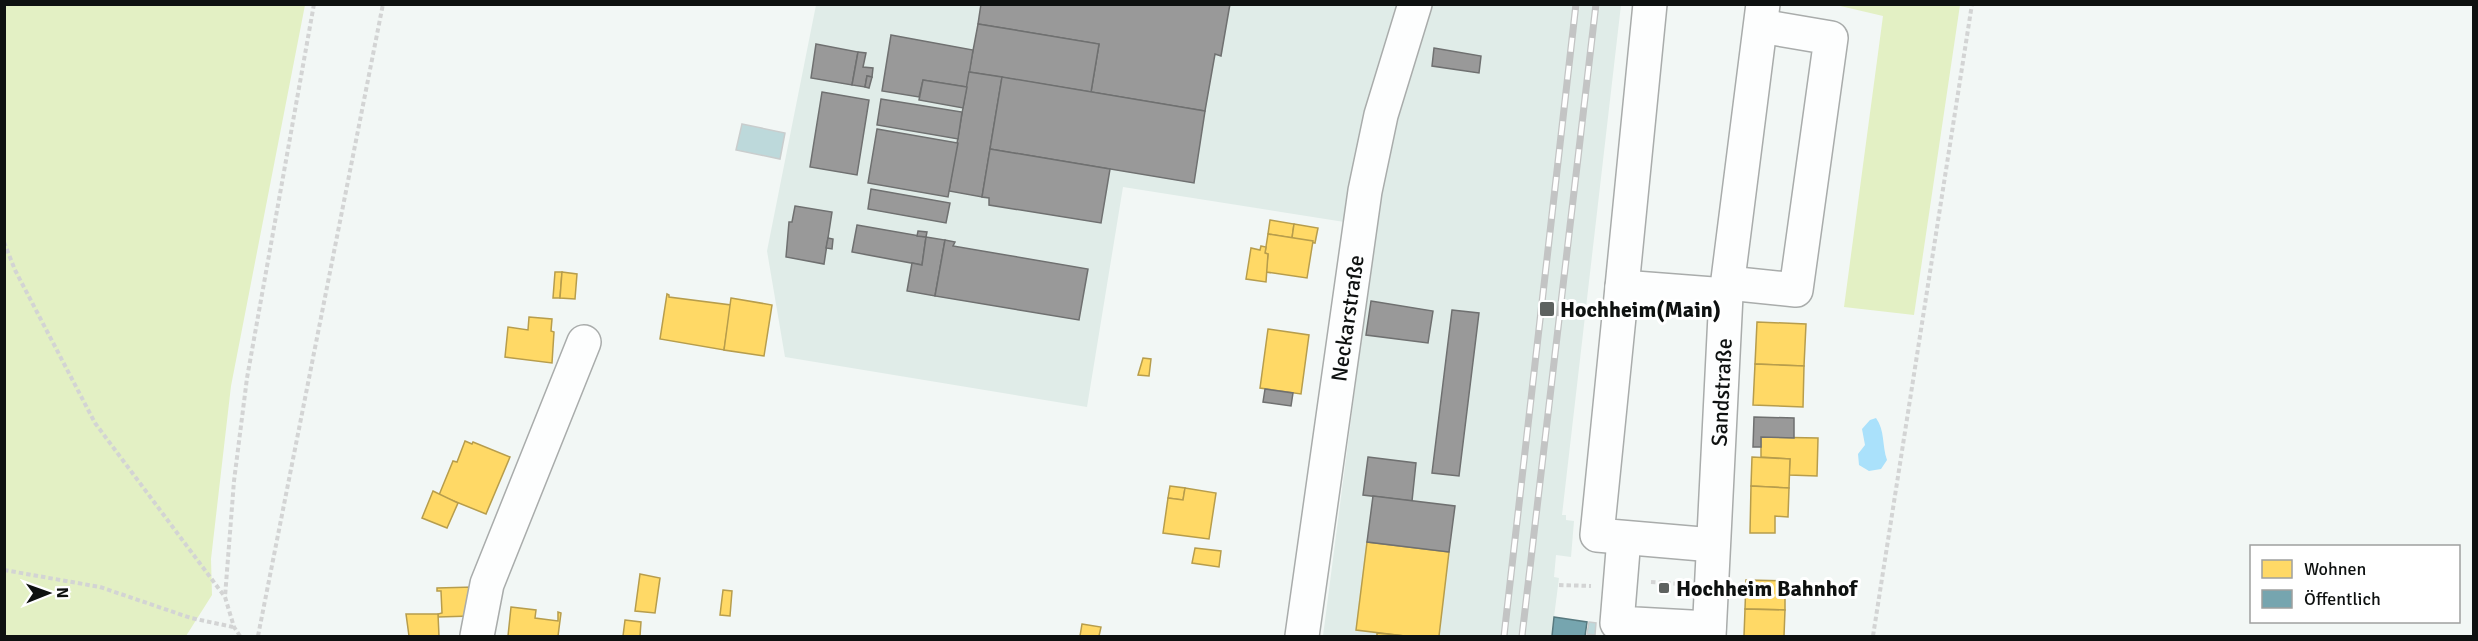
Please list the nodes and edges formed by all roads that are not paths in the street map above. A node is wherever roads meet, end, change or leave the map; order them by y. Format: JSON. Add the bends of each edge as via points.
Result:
{"nodes":[{"id":1,"x":1415,"y":4,"type":"edge"},
{"id":2,"x":1650,"y":4,"type":"edge"},
{"id":3,"x":1762,"y":15,"type":"edge"},
{"id":4,"x":1622,"y":287,"type":"junction"},
{"id":5,"x":1727,"y":289,"type":"junction"},
{"id":6,"x":584,"y":342,"type":"dead end"},
{"id":7,"x":1624,"y":538,"type":"junction"},
{"id":8,"x":1713,"y":545,"type":"junction"},
{"id":9,"x":1617,"y":630,"type":"edge"},
{"id":10,"x":1709,"y":632,"type":"edge"},
{"id":11,"x":477,"y":636,"type":"edge"},
{"id":12,"x":1302,"y":636,"type":"edge"}],
"edges":[{"from":1,"to":12,"type":"street","name":"Neckarstraße","via":[[1381,115],[1365,191]]},
{"from":2,"to":4,"type":"street"},
{"from":3,"to":5,"type":"street","name":"Sandstraße"},
{"from":3,"to":5,"type":"street","via":[[1831,38],[1796,290]]},
{"from":4,"to":5,"type":"street"},
{"from":4,"to":7,"type":"street","via":[[1597,535]]},
{"from":5,"to":8,"type":"street","name":"Sandstraße"},
{"from":6,"to":11,"type":"street","via":[[487,584]]},
{"from":7,"to":8,"type":"street"},
{"from":7,"to":9,"type":"street"},
{"from":8,"to":10,"type":"street","name":"Sandstraße"},
{"from":9,"to":10,"type":"street"}]}
